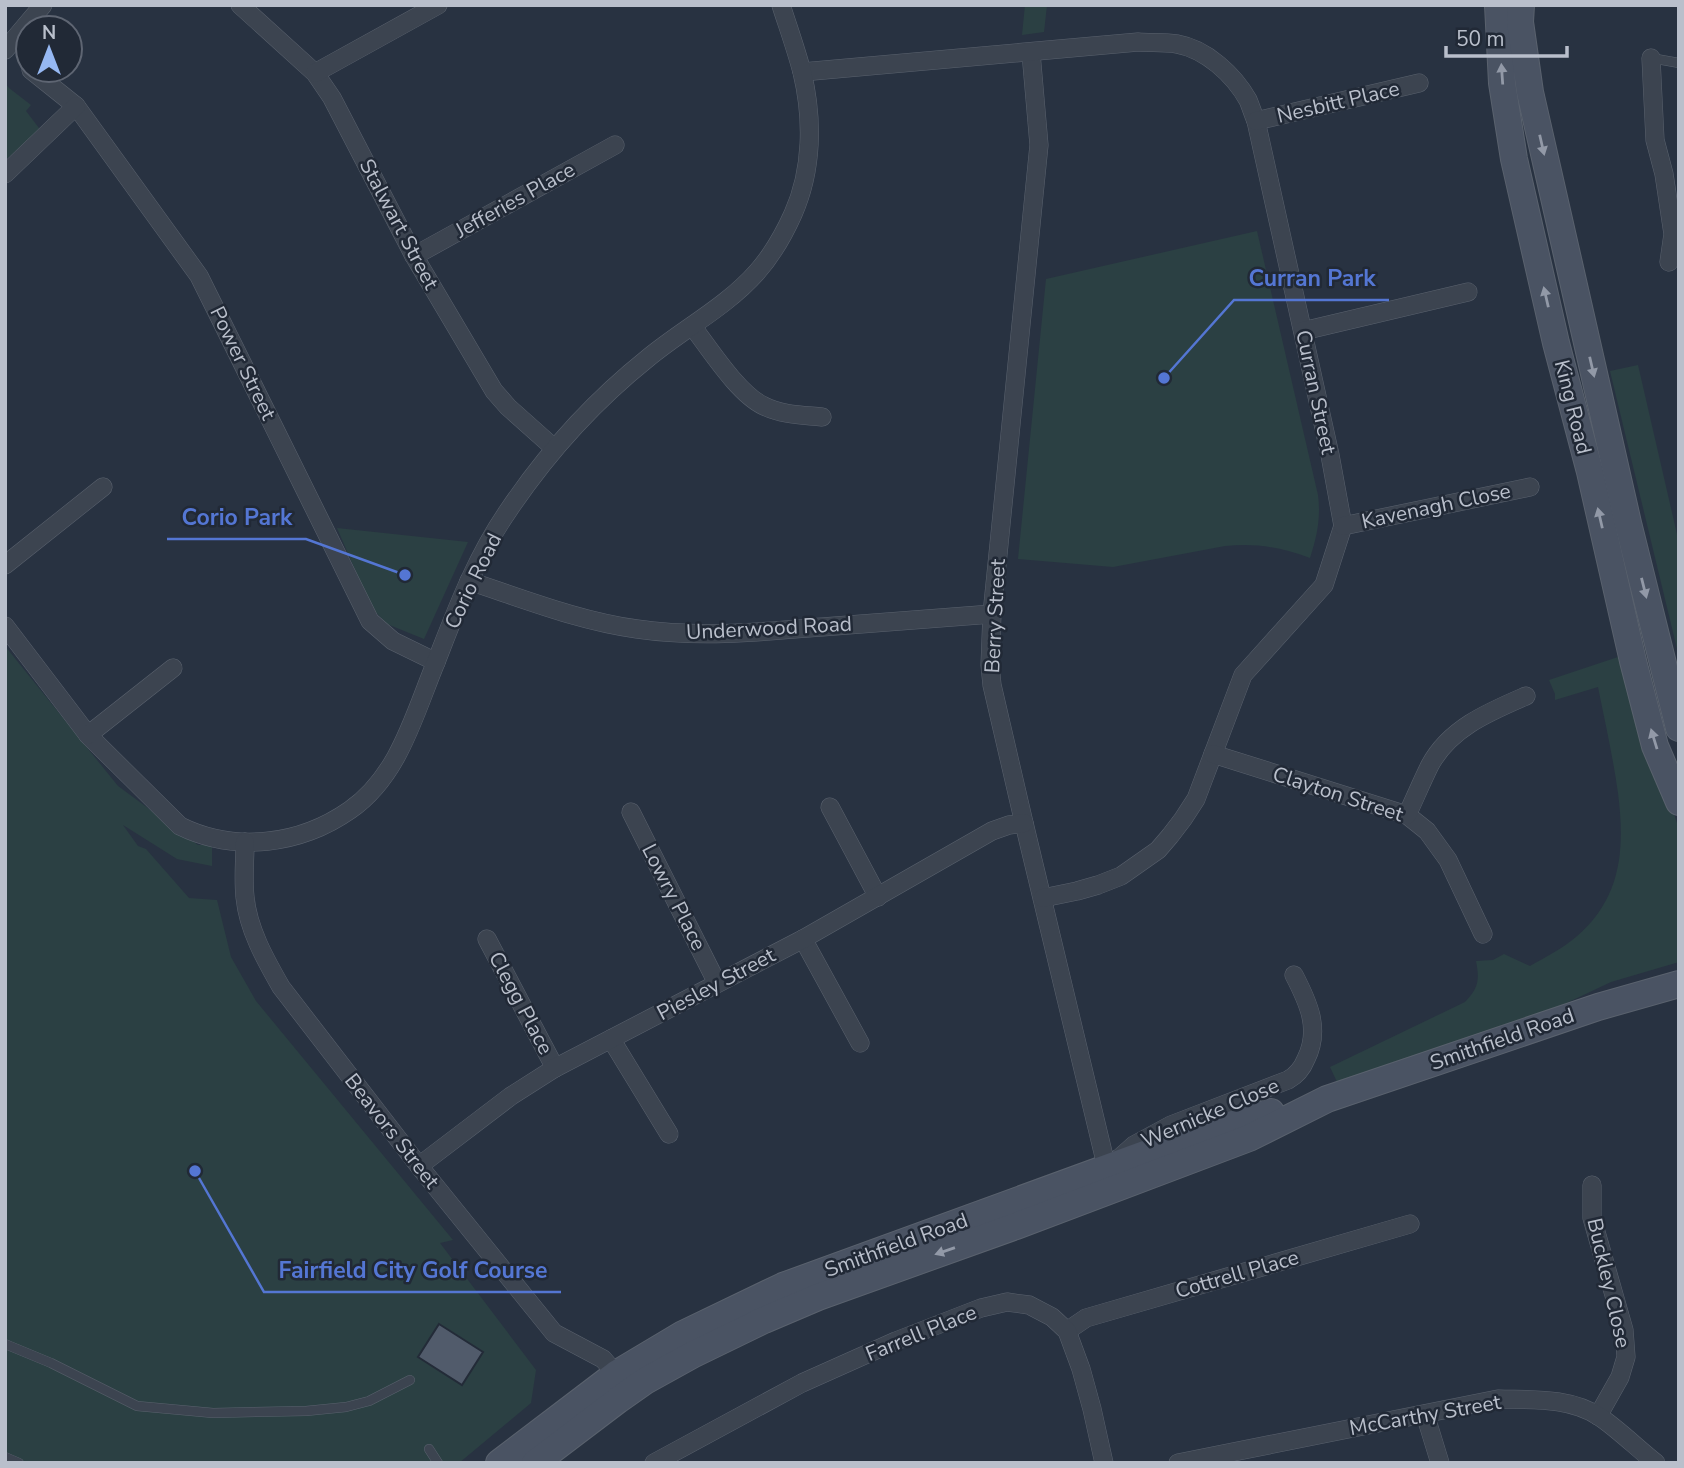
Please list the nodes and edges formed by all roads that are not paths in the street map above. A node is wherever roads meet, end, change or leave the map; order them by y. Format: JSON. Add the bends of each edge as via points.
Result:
{"nodes":[{"id":1,"x":43,"y":5,"type":"edge"},
{"id":2,"x":240,"y":5,"type":"edge"},
{"id":3,"x":438,"y":5,"type":"edge"},
{"id":4,"x":782,"y":5,"type":"edge"},
{"id":5,"x":1498,"y":5,"type":"edge"},
{"id":6,"x":1521,"y":5,"type":"edge"},
{"id":7,"x":5,"y":50,"type":"edge"},
{"id":8,"x":1031,"y":53,"type":"junction"},
{"id":9,"x":1650,"y":58,"type":"joint"},
{"id":10,"x":1679,"y":64,"type":"edge"},
{"id":11,"x":802,"y":72,"type":"junction"},
{"id":12,"x":315,"y":73,"type":"junction"},
{"id":13,"x":1419,"y":83,"type":"dead end"},
{"id":14,"x":48,"y":84,"type":"edge"},
{"id":15,"x":76,"y":106,"type":"junction"},
{"id":16,"x":1256,"y":121,"type":"junction"},
{"id":17,"x":615,"y":145,"type":"dead end"},
{"id":18,"x":1671,"y":173,"type":"edge"},
{"id":19,"x":5,"y":174,"type":"edge"},
{"id":20,"x":414,"y":256,"type":"junction"},
{"id":21,"x":1669,"y":262,"type":"dead end"},
{"id":22,"x":1468,"y":292,"type":"dead end"},
{"id":23,"x":692,"y":326,"type":"junction"},
{"id":24,"x":1303,"y":331,"type":"junction"},
{"id":25,"x":822,"y":417,"type":"dead end"},
{"id":26,"x":554,"y":448,"type":"junction"},
{"id":27,"x":103,"y":486,"type":"dead end"},
{"id":28,"x":1530,"y":487,"type":"dead end"},
{"id":29,"x":1343,"y":526,"type":"junction"},
{"id":30,"x":5,"y":565,"type":"edge"},
{"id":31,"x":469,"y":580,"type":"junction"},
{"id":32,"x":992,"y":614,"type":"junction"},
{"id":33,"x":5,"y":626,"type":"edge"},
{"id":34,"x":436,"y":662,"type":"junction"},
{"id":35,"x":173,"y":668,"type":"dead end"},
{"id":36,"x":1526,"y":696,"type":"dead end"},
{"id":37,"x":1679,"y":729,"type":"edge"},
{"id":38,"x":88,"y":735,"type":"junction"},
{"id":39,"x":1213,"y":754,"type":"junction"},
{"id":40,"x":1679,"y":802,"type":"edge"},
{"id":41,"x":830,"y":807,"type":"dead end"},
{"id":42,"x":631,"y":812,"type":"dead end"},
{"id":43,"x":1407,"y":815,"type":"junction"},
{"id":44,"x":1024,"y":824,"type":"junction"},
{"id":45,"x":245,"y":842,"type":"junction"},
{"id":46,"x":878,"y":897,"type":"junction"},
{"id":47,"x":1043,"y":898,"type":"junction"},
{"id":48,"x":1483,"y":934,"type":"dead end"},
{"id":49,"x":487,"y":939,"type":"dead end"},
{"id":50,"x":803,"y":939,"type":"junction"},
{"id":51,"x":1294,"y":975,"type":"dead end"},
{"id":52,"x":718,"y":983,"type":"junction"},
{"id":53,"x":1679,"y":984,"type":"edge"},
{"id":54,"x":611,"y":1039,"type":"junction"},
{"id":55,"x":860,"y":1043,"type":"dead end"},
{"id":56,"x":555,"y":1068,"type":"junction"},
{"id":57,"x":1294,"y":1092,"type":"junction"},
{"id":58,"x":1327,"y":1099,"type":"junction"},
{"id":59,"x":1262,"y":1132,"type":"junction"},
{"id":60,"x":669,"y":1134,"type":"dead end"},
{"id":61,"x":419,"y":1166,"type":"junction"},
{"id":62,"x":1107,"y":1169,"type":"junction"},
{"id":63,"x":1592,"y":1185,"type":"dead end"},
{"id":64,"x":1410,"y":1224,"type":"dead end"},
{"id":65,"x":975,"y":1241,"type":"junction"},
{"id":66,"x":818,"y":1297,"type":"junction"},
{"id":67,"x":1067,"y":1331,"type":"junction"},
{"id":68,"x":5,"y":1344,"type":"edge"},
{"id":69,"x":616,"y":1374,"type":"junction"},
{"id":70,"x":410,"y":1380,"type":"dead end"},
{"id":71,"x":1425,"y":1414,"type":"junction"},
{"id":72,"x":1598,"y":1416,"type":"junction"},
{"id":73,"x":429,"y":1449,"type":"dead end"},
{"id":74,"x":5,"y":1457,"type":"edge"},
{"id":75,"x":1205,"y":1460,"type":"edge"},
{"id":76,"x":19,"y":1463,"type":"edge"},
{"id":77,"x":438,"y":1463,"type":"edge"},
{"id":78,"x":499,"y":1463,"type":"edge"},
{"id":79,"x":526,"y":1463,"type":"edge"},
{"id":80,"x":535,"y":1463,"type":"edge"},
{"id":81,"x":654,"y":1463,"type":"edge"},
{"id":82,"x":1104,"y":1463,"type":"edge"},
{"id":83,"x":1178,"y":1463,"type":"edge"},
{"id":84,"x":1440,"y":1463,"type":"edge"},
{"id":85,"x":1656,"y":1463,"type":"edge"}],
"edges":[{"from":1,"to":7,"type":"street"},
{"from":2,"to":12,"type":"street","name":"Stalwart Street"},
{"from":3,"to":12,"type":"street"},
{"from":4,"to":11,"type":"street","name":"Corio Road"},
{"from":40,"to":5,"type":"main road","name":"King Road","one_way":true,"via":[[1655,746],[1556,344],[1517,172],[1502,83]]},
{"from":6,"to":37,"type":"main road","name":"King Road","one_way":true,"via":[[1530,92]]},
{"from":8,"to":11,"type":"street","name":"Curran Street"},
{"from":8,"to":16,"type":"street","name":"Curran Street","via":[[1138,43],[1194,49],[1231,77]]},
{"from":8,"to":32,"type":"street","name":"Berry Street","via":[[1039,145]]},
{"from":9,"to":10,"type":"lane"},
{"from":9,"to":18,"type":"street","via":[[1655,140]]},
{"from":11,"to":23,"type":"street","name":"Corio Road","via":[[809,155],[794,211],[756,274]]},
{"from":12,"to":20,"type":"street","name":"Stalwart Street"},
{"from":13,"to":16,"type":"street","name":"Nesbitt Place"},
{"from":14,"to":15,"type":"street","name":"Power Street"},
{"from":15,"to":19,"type":"street"},
{"from":15,"to":34,"type":"street","name":"Power Street","via":[[199,276],[370,621],[393,641]]},
{"from":16,"to":24,"type":"street","name":"Curran Street"},
{"from":17,"to":20,"type":"street","name":"Jefferies Place"},
{"from":18,"to":21,"type":"street"},
{"from":20,"to":26,"type":"street","name":"Stalwart Street","via":[[494,391]]},
{"from":22,"to":24,"type":"street"},
{"from":23,"to":25,"type":"street","via":[[737,384],[761,405]]},
{"from":23,"to":26,"type":"street","name":"Corio Road","via":[[610,390]]},
{"from":24,"to":29,"type":"street","name":"Curran Street"},
{"from":26,"to":31,"type":"street","name":"Corio Road","via":[[505,514]]},
{"from":27,"to":30,"type":"street"},
{"from":28,"to":29,"type":"street","name":"Kavenagh Close"},
{"from":29,"to":39,"type":"street","name":"Curran Street","via":[[1324,584],[1243,675]]},
{"from":31,"to":32,"type":"street","name":"Underwood Road","via":[[592,621],[683,633],[772,632]]},
{"from":31,"to":34,"type":"street","name":"Corio Road"},
{"from":32,"to":44,"type":"street","name":"Berry Street","via":[[992,685]]},
{"from":33,"to":38,"type":"street","name":"Corio Road"},
{"from":34,"to":45,"type":"street","name":"Corio Road","via":[[401,748],[367,796],[332,821],[288,839]]},
{"from":35,"to":38,"type":"street"},
{"from":36,"to":43,"type":"street","via":[[1480,717],[1447,743],[1431,764]]},
{"from":38,"to":45,"type":"street","name":"Corio Road","via":[[180,826],[208,837]]},
{"from":39,"to":43,"type":"street","name":"Clayton Street"},
{"from":39,"to":47,"type":"street","name":"Curran Street","via":[[1196,799],[1158,849],[1121,876]]},
{"from":41,"to":46,"type":"street"},
{"from":42,"to":52,"type":"street","name":"Lowry Place"},
{"from":43,"to":48,"type":"street","name":"Clayton Street","via":[[1427,831],[1448,860]]},
{"from":44,"to":46,"type":"street","name":"Piesley Street","via":[[992,831]]},
{"from":44,"to":47,"type":"street","name":"Berry Street"},
{"from":45,"to":61,"type":"street","name":"Beavors Street","via":[[245,897],[265,960]]},
{"from":46,"to":50,"type":"street","name":"Piesley Street"},
{"from":47,"to":62,"type":"street","name":"Berry Street"},
{"from":49,"to":56,"type":"street","name":"Clegg Place"},
{"from":50,"to":52,"type":"street","name":"Piesley Street"},
{"from":50,"to":55,"type":"street"},
{"from":51,"to":57,"type":"street","name":"Wernicke Close","via":[[1310,1009],[1313,1031]]},
{"from":52,"to":54,"type":"street","name":"Piesley Street"},
{"from":53,"to":58,"type":"main road","name":"Smithfield Road"},
{"from":54,"to":56,"type":"street","name":"Piesley Street"},
{"from":54,"to":60,"type":"street"},
{"from":56,"to":61,"type":"street","name":"Piesley Street"},
{"from":57,"to":58,"type":"main road","name":"Smithfield Road"},
{"from":57,"to":62,"type":"main road","name":"Smithfield Road"},
{"from":58,"to":59,"type":"main road","name":"Smithfield Road"},
{"from":59,"to":62,"type":"main road","via":[[1216,1140],[1125,1173]]},
{"from":59,"to":65,"type":"main road","name":"Smithfield Road"},
{"from":61,"to":69,"type":"street","name":"Beavors Street","via":[[554,1333],[603,1359]]},
{"from":62,"to":65,"type":"main road","via":[[1096,1184],[1008,1219]]},
{"from":62,"to":69,"type":"main road","name":"Smithfield Road","via":[[783,1286],[683,1334]]},
{"from":63,"to":72,"type":"street","name":"Buckley Close","via":[[1592,1218],[1624,1329],[1626,1357]]},
{"from":64,"to":67,"type":"street","name":"Cottrell Place","via":[[1086,1318]]},
{"from":65,"to":66,"type":"main road","name":"Smithfield Road","one_way":true},
{"from":66,"to":69,"type":"main road","via":[[763,1307],[635,1376]]},
{"from":66,"to":80,"type":"main road","name":"Smithfield Road","via":[[645,1381]]},
{"from":67,"to":81,"type":"street","name":"Farrell Place","via":[[1029,1305],[1007,1302],[981,1308],[802,1383]]},
{"from":67,"to":82,"type":"street"},
{"from":68,"to":70,"type":"lane","via":[[137,1406],[213,1413],[346,1407]]},
{"from":69,"to":78,"type":"main road","name":"Smithfield Road"},
{"from":69,"to":79,"type":"main road","via":[[614,1386],[543,1442]]},
{"from":71,"to":72,"type":"street","name":"McCarthy Street","via":[[1498,1399],[1533,1399]]},
{"from":71,"to":75,"type":"street","name":"McCarthy Street"},
{"from":71,"to":84,"type":"street"},
{"from":72,"to":85,"type":"street","name":"McCarthy Street"},
{"from":73,"to":77,"type":"lane"},
{"from":74,"to":76,"type":"lane"},
{"from":75,"to":83,"type":"street","name":"McCarthy Street"}]}
